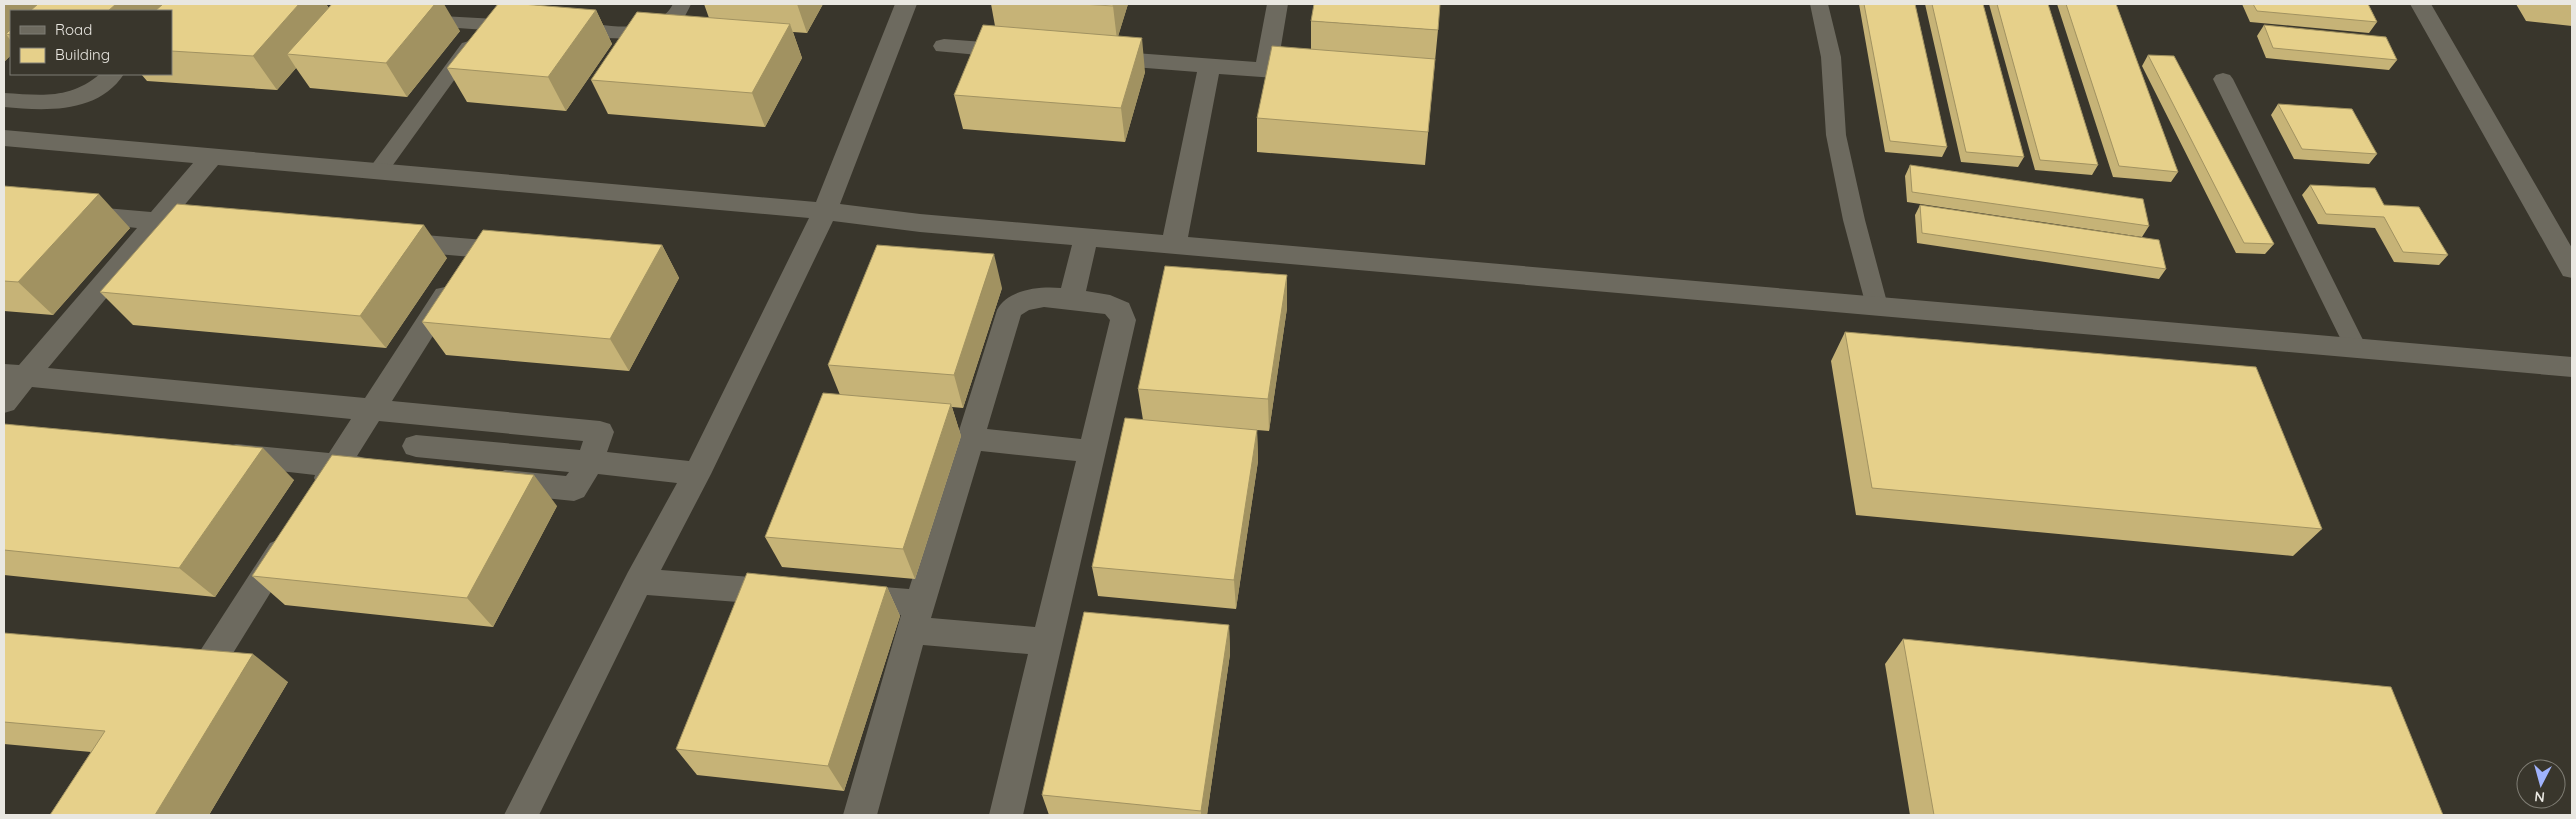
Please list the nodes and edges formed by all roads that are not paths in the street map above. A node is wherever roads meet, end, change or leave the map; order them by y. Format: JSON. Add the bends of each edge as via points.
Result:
{"nodes":[{"id":1,"x":682,"y":4,"type":"edge"},
{"id":2,"x":906,"y":4,"type":"edge"},
{"id":3,"x":1278,"y":4,"type":"edge"},
{"id":4,"x":1819,"y":4,"type":"edge"},
{"id":5,"x":2420,"y":4,"type":"edge"},
{"id":6,"x":401,"y":20,"type":"edge"},
{"id":7,"x":486,"y":24,"type":"junction"},
{"id":8,"x":535,"y":26,"type":"edge"},
{"id":9,"x":554,"y":27,"type":"edge"},
{"id":10,"x":944,"y":46,"type":"dead end"},
{"id":11,"x":1033,"y":53,"type":"edge"},
{"id":12,"x":1092,"y":57,"type":"edge"},
{"id":13,"x":1209,"y":66,"type":"junction"},
{"id":14,"x":1266,"y":70,"type":"junction"},
{"id":15,"x":1323,"y":74,"type":"edge"},
{"id":16,"x":112,"y":75,"type":"edge"},
{"id":17,"x":2223,"y":80,"type":"dead end"},
{"id":18,"x":4,"y":100,"type":"edge"},
{"id":19,"x":4,"y":138,"type":"edge"},
{"id":20,"x":212,"y":156,"type":"junction"},
{"id":21,"x":378,"y":171,"type":"junction"},
{"id":22,"x":825,"y":211,"type":"junction"},
{"id":23,"x":61,"y":213,"type":"edge"},
{"id":24,"x":157,"y":220,"type":"junction"},
{"id":25,"x":226,"y":226,"type":"edge"},
{"id":26,"x":1086,"y":237,"type":"junction"},
{"id":27,"x":381,"y":240,"type":"edge"},
{"id":28,"x":1174,"y":245,"type":"junction"},
{"id":29,"x":476,"y":248,"type":"junction"},
{"id":30,"x":534,"y":253,"type":"edge"},
{"id":31,"x":2572,"y":269,"type":"edge"},
{"id":32,"x":1071,"y":300,"type":"junction"},
{"id":33,"x":1877,"y":306,"type":"junction"},
{"id":34,"x":2356,"y":348,"type":"junction"},
{"id":35,"x":2572,"y":366,"type":"edge"},
{"id":36,"x":15,"y":375,"type":"edge"},
{"id":37,"x":4,"y":402,"type":"edge"},
{"id":38,"x":371,"y":411,"type":"junction"},
{"id":39,"x":972,"y":439,"type":"junction"},
{"id":40,"x":416,"y":446,"type":"dead end"},
{"id":41,"x":1092,"y":450,"type":"junction"},
{"id":42,"x":209,"y":452,"type":"edge"},
{"id":43,"x":590,"y":462,"type":"junction"},
{"id":44,"x":336,"y":465,"type":"junction"},
{"id":45,"x":386,"y":470,"type":"edge"},
{"id":46,"x":697,"y":474,"type":"junction"},
{"id":47,"x":475,"y":479,"type":"edge"},
{"id":48,"x":315,"y":498,"type":"edge"},
{"id":49,"x":294,"y":530,"type":"edge"},
{"id":50,"x":639,"y":581,"type":"junction"},
{"id":51,"x":916,"y":616,"type":"junction"},
{"id":52,"x":1047,"y":642,"type":"junction"},
{"id":53,"x":211,"y":661,"type":"edge"},
{"id":54,"x":521,"y":815,"type":"edge"},
{"id":55,"x":860,"y":815,"type":"edge"},
{"id":56,"x":1006,"y":815,"type":"edge"}],
"edges":[{"from":1,"to":9,"type":"lane","via":[[674,18],[664,26],[649,30]]},
{"from":2,"to":22,"type":"street"},
{"from":3,"to":14,"type":"street"},
{"from":4,"to":33,"type":"lane","via":[[1831,57],[1836,135]]},
{"from":5,"to":31,"type":"street"},
{"from":6,"to":7,"type":"lane"},
{"from":7,"to":8,"type":"lane"},
{"from":7,"to":21,"type":"lane"},
{"from":10,"to":11,"type":"street"},
{"from":12,"to":13,"type":"street"},
{"from":13,"to":14,"type":"street"},
{"from":13,"to":28,"type":"street"},
{"from":14,"to":15,"type":"street"},
{"from":16,"to":18,"type":"street","via":[[99,88],[71,100],[54,103]]},
{"from":17,"to":34,"type":"lane"},
{"from":19,"to":20,"type":"street"},
{"from":20,"to":21,"type":"street"},
{"from":20,"to":24,"type":"street"},
{"from":21,"to":22,"type":"street"},
{"from":22,"to":26,"type":"street","via":[[920,223]]},
{"from":22,"to":46,"type":"street"},
{"from":23,"to":24,"type":"street"},
{"from":24,"to":25,"type":"street"},
{"from":24,"to":36,"type":"street"},
{"from":26,"to":28,"type":"street"},
{"from":26,"to":32,"type":"street"},
{"from":27,"to":29,"type":"street"},
{"from":28,"to":33,"type":"street"},
{"from":29,"to":30,"type":"street"},
{"from":29,"to":38,"type":"street"},
{"from":32,"to":39,"type":"street","via":[[1034,297],[1020,300],[1010,310]]},
{"from":32,"to":41,"type":"street","via":[[1110,305],[1120,310],[1123,320]]},
{"from":33,"to":34,"type":"street"},
{"from":34,"to":35,"type":"street"},
{"from":36,"to":37,"type":"street"},
{"from":36,"to":38,"type":"street"},
{"from":38,"to":43,"type":"street","via":[[600,432]]},
{"from":38,"to":44,"type":"street"},
{"from":39,"to":41,"type":"street"},
{"from":39,"to":51,"type":"street"},
{"from":40,"to":43,"type":"street"},
{"from":41,"to":52,"type":"street"},
{"from":42,"to":44,"type":"street"},
{"from":43,"to":46,"type":"street"},
{"from":43,"to":47,"type":"street","via":[[574,488]]},
{"from":44,"to":45,"type":"street"},
{"from":44,"to":48,"type":"street"},
{"from":46,"to":50,"type":"street"},
{"from":49,"to":53,"type":"street"},
{"from":50,"to":51,"type":"street","via":[[815,594]]},
{"from":50,"to":54,"type":"street"},
{"from":51,"to":52,"type":"street"},
{"from":51,"to":55,"type":"street"},
{"from":52,"to":56,"type":"street"}]}
